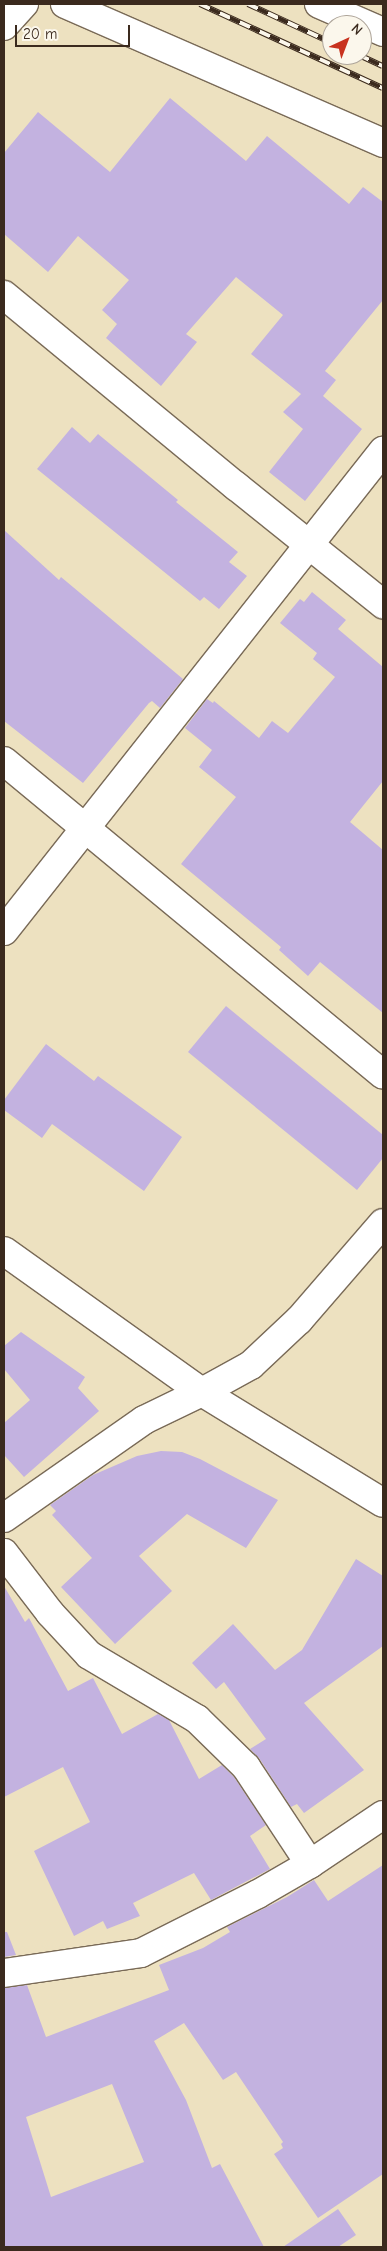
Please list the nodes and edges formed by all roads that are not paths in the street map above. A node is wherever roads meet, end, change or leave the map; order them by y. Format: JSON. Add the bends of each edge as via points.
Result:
{"nodes":[{"id":1,"x":24,"y":4,"type":"edge"},
{"id":2,"x":65,"y":4,"type":"edge"},
{"id":3,"x":319,"y":4,"type":"edge"},
{"id":4,"x":4,"y":26,"type":"edge"},
{"id":5,"x":383,"y":32,"type":"edge"},
{"id":6,"x":383,"y":143,"type":"edge"},
{"id":7,"x":4,"y":295,"type":"edge"},
{"id":8,"x":383,"y":451,"type":"edge"},
{"id":9,"x":309,"y":544,"type":"junction"},
{"id":10,"x":383,"y":604,"type":"edge"},
{"id":11,"x":4,"y":761,"type":"edge"},
{"id":12,"x":86,"y":831,"type":"junction"},
{"id":13,"x":4,"y":932,"type":"edge"},
{"id":14,"x":383,"y":1075,"type":"edge"},
{"id":15,"x":383,"y":1223,"type":"edge"},
{"id":16,"x":4,"y":1251,"type":"edge"},
{"id":17,"x":202,"y":1392,"type":"junction"},
{"id":18,"x":383,"y":1503,"type":"edge"},
{"id":19,"x":4,"y":1518,"type":"edge"},
{"id":20,"x":4,"y":1553,"type":"edge"},
{"id":21,"x":383,"y":1815,"type":"edge"},
{"id":22,"x":310,"y":1864,"type":"junction"},
{"id":23,"x":4,"y":1973,"type":"edge"}],
"edges":[{"from":1,"to":4,"type":"street"},
{"from":2,"to":6,"type":"street"},
{"from":3,"to":5,"type":"street"},
{"from":7,"to":9,"type":"street"},
{"from":8,"to":9,"type":"street"},
{"from":9,"to":10,"type":"street"},
{"from":9,"to":12,"type":"street"},
{"from":11,"to":12,"type":"street"},
{"from":12,"to":13,"type":"street"},
{"from":12,"to":14,"type":"street"},
{"from":15,"to":17,"type":"street","via":[[292,1327],[251,1364]]},
{"from":16,"to":17,"type":"street"},
{"from":17,"to":18,"type":"street"},
{"from":17,"to":19,"type":"street","via":[[144,1420]]},
{"from":20,"to":22,"type":"street","via":[[50,1613],[89,1655],[197,1719],[246,1767]]},
{"from":21,"to":22,"type":"street"},
{"from":22,"to":23,"type":"street","via":[[141,1953]]}]}
